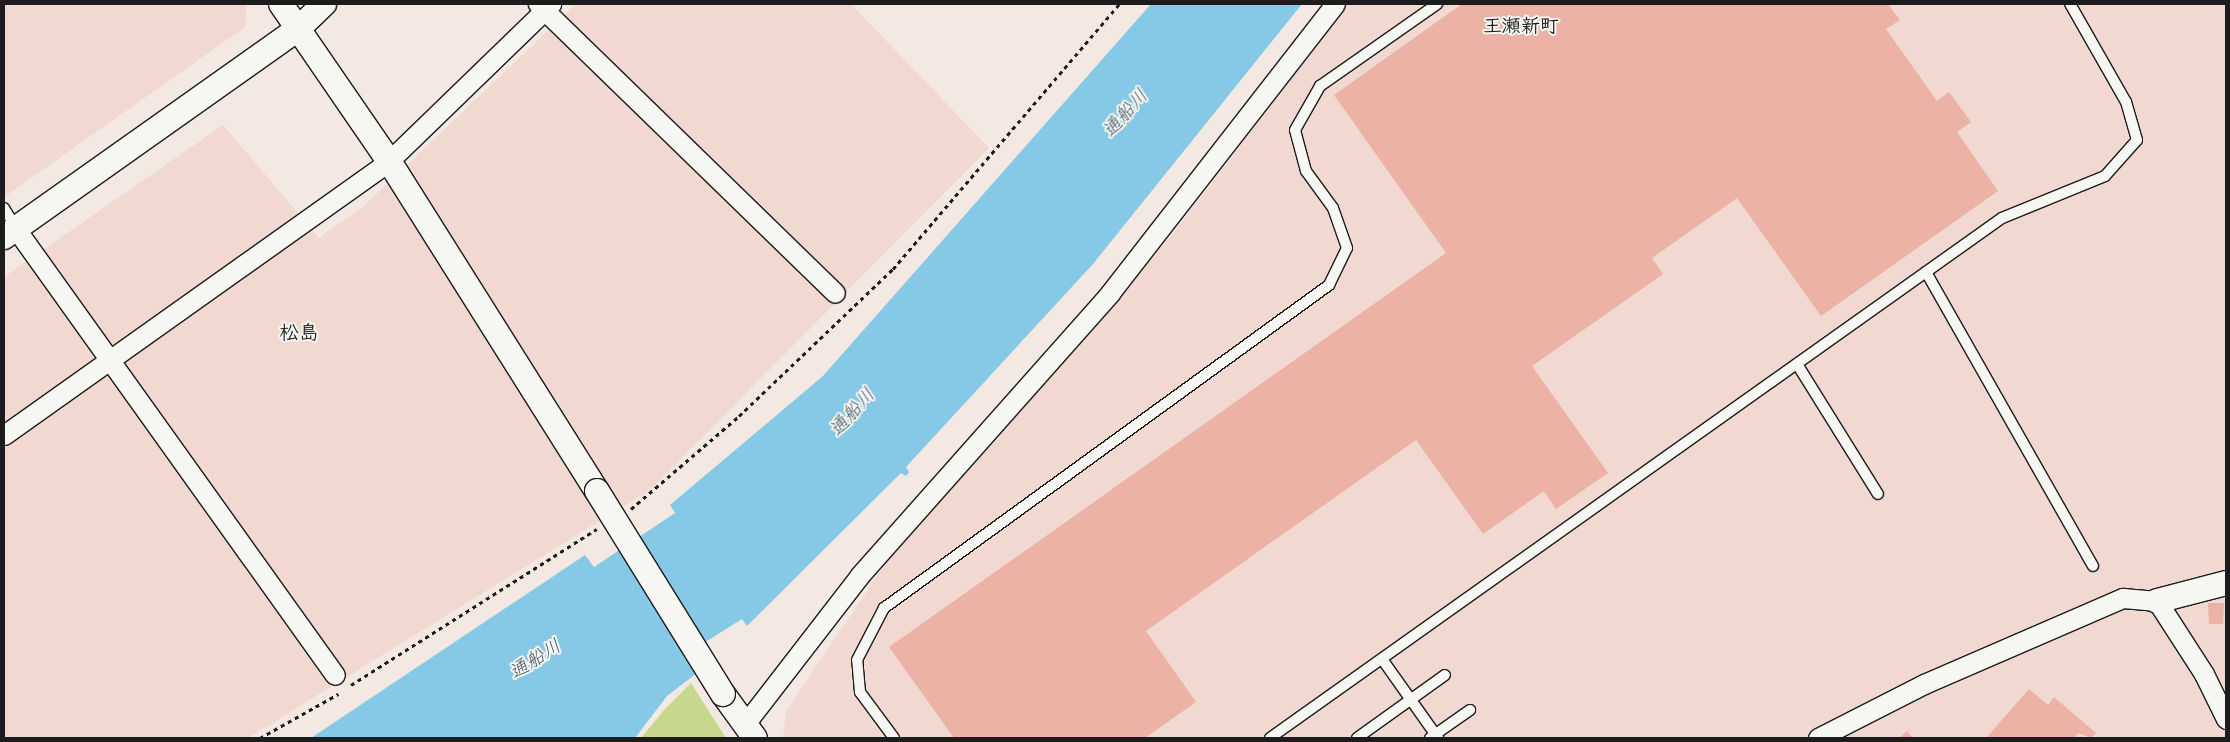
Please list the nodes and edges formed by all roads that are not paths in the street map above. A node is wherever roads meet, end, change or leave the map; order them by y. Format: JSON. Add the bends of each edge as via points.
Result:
{"nodes":[{"id":1,"x":281,"y":4,"type":"edge"},
{"id":2,"x":324,"y":4,"type":"edge"},
{"id":3,"x":1335,"y":4,"type":"edge"},
{"id":4,"x":1436,"y":4,"type":"edge"},
{"id":5,"x":2070,"y":4,"type":"edge"},
{"id":6,"x":544,"y":6,"type":"edge"},
{"id":7,"x":299,"y":28,"type":"junction"},
{"id":8,"x":389,"y":161,"type":"junction"},
{"id":9,"x":4,"y":208,"type":"edge"},
{"id":10,"x":10,"y":233,"type":"edge"},
{"id":11,"x":1926,"y":272,"type":"junction"},
{"id":12,"x":835,"y":293,"type":"dead end"},
{"id":13,"x":112,"y":360,"type":"junction"},
{"id":14,"x":1797,"y":364,"type":"junction"},
{"id":15,"x":4,"y":435,"type":"edge"},
{"id":16,"x":1878,"y":494,"type":"dead end"},
{"id":17,"x":2093,"y":566,"type":"dead end"},
{"id":18,"x":2226,"y":583,"type":"edge"},
{"id":19,"x":2157,"y":601,"type":"junction"},
{"id":20,"x":1382,"y":659,"type":"junction"},
{"id":21,"x":335,"y":675,"type":"dead end"},
{"id":22,"x":1445,"y":675,"type":"dead end"},
{"id":23,"x":1411,"y":700,"type":"junction"},
{"id":24,"x":1470,"y":710,"type":"dead end"},
{"id":25,"x":2226,"y":719,"type":"edge"},
{"id":26,"x":750,"y":731,"type":"edge"},
{"id":27,"x":1434,"y":737,"type":"edge"},
{"id":28,"x":894,"y":738,"type":"edge"},
{"id":29,"x":1270,"y":738,"type":"edge"},
{"id":30,"x":1357,"y":738,"type":"edge"},
{"id":31,"x":1818,"y":738,"type":"edge"}],
"edges":[{"from":1,"to":7,"type":"street"},
{"from":2,"to":7,"type":"street"},
{"from":3,"to":26,"type":"street","via":[[1116,286],[860,575]]},
{"from":4,"to":28,"type":"lane","via":[[1320,86],[1296,130],[1306,171],[1333,208],[1347,248],[1329,285],[884,608],[857,660],[860,692]]},
{"from":5,"to":11,"type":"lane","via":[[2126,102],[2137,140],[2105,176],[2002,218]]},
{"from":6,"to":8,"type":"street"},
{"from":6,"to":12,"type":"street"},
{"from":7,"to":8,"type":"street"},
{"from":7,"to":10,"type":"street"},
{"from":8,"to":13,"type":"street"},
{"from":8,"to":26,"type":"street","bridge":true,"via":[[723,694]]},
{"from":9,"to":10,"type":"lane"},
{"from":10,"to":13,"type":"street"},
{"from":11,"to":14,"type":"lane"},
{"from":11,"to":17,"type":"lane"},
{"from":13,"to":15,"type":"street"},
{"from":13,"to":21,"type":"street"},
{"from":14,"to":16,"type":"lane"},
{"from":14,"to":20,"type":"lane"},
{"from":18,"to":19,"type":"street"},
{"from":19,"to":25,"type":"street","via":[[2204,674]]},
{"from":19,"to":31,"type":"street","via":[[2123,598],[1924,684]]},
{"from":20,"to":23,"type":"lane"},
{"from":20,"to":29,"type":"lane"},
{"from":22,"to":23,"type":"lane"},
{"from":23,"to":27,"type":"lane"},
{"from":23,"to":30,"type":"lane"},
{"from":24,"to":27,"type":"lane"}]}
